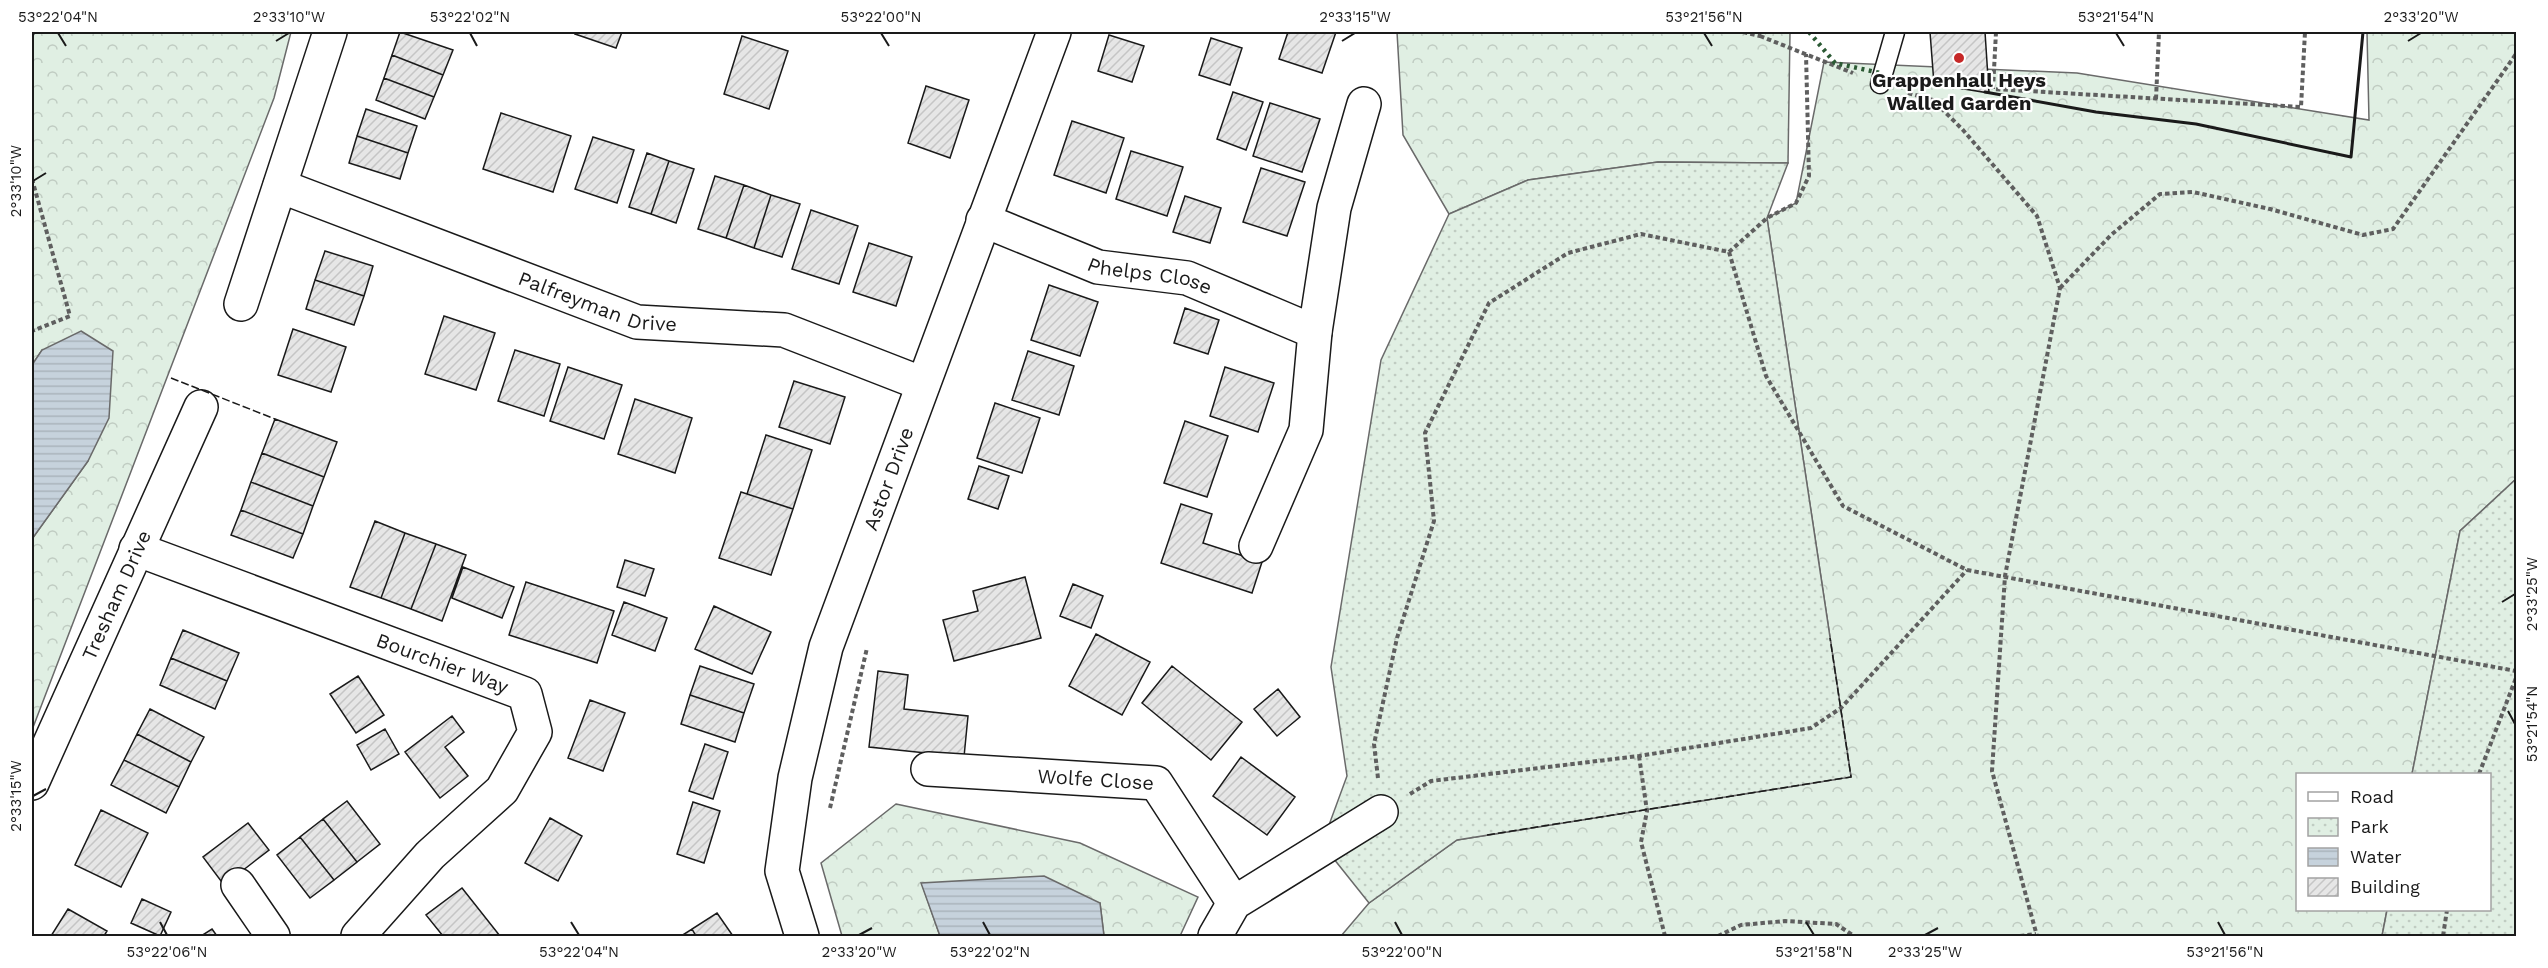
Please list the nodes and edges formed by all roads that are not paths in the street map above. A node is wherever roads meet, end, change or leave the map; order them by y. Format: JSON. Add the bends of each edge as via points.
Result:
{"nodes":[{"id":1,"x":330,"y":32,"type":"edge"},
{"id":2,"x":1054,"y":32,"type":"edge"},
{"id":3,"x":1895,"y":32,"type":"edge"},
{"id":4,"x":1880,"y":84,"type":"road end"},
{"id":5,"x":1364,"y":104,"type":"dead end"},
{"id":6,"x":280,"y":186,"type":"junction"},
{"id":7,"x":983,"y":220,"type":"junction"},
{"id":8,"x":241,"y":304,"type":"dead end"},
{"id":9,"x":1315,"y":332,"type":"junction"},
{"id":10,"x":923,"y":384,"type":"junction"},
{"id":11,"x":201,"y":407,"type":"dead end"},
{"id":12,"x":1256,"y":546,"type":"dead end"},
{"id":13,"x":136,"y":549,"type":"junction"},
{"id":14,"x":928,"y":769,"type":"dead end"},
{"id":15,"x":32,"y":783,"type":"edge"},
{"id":16,"x":1381,"y":812,"type":"road end"},
{"id":17,"x":238,"y":885,"type":"dead end"},
{"id":18,"x":1234,"y":903,"type":"junction"},
{"id":19,"x":273,"y":936,"type":"edge"},
{"id":20,"x":358,"y":936,"type":"edge"},
{"id":21,"x":802,"y":936,"type":"edge"},
{"id":22,"x":1215,"y":936,"type":"edge"}],
"edges":[{"from":1,"to":6,"type":"street"},
{"from":2,"to":7,"type":"street","name":"Astor Drive"},
{"from":3,"to":4,"type":"lane"},
{"from":5,"to":9,"type":"street","via":[[1334,208]]},
{"from":6,"to":8,"type":"street"},
{"from":6,"to":10,"type":"street","name":"Palfreyman Drive","via":[[637,322],[784,330]]},
{"from":7,"to":9,"type":"street","name":"Phelps Close","via":[[1098,267],[1187,278]]},
{"from":7,"to":10,"type":"street","name":"Astor Drive"},
{"from":9,"to":12,"type":"street","via":[[1306,430]]},
{"from":10,"to":21,"type":"street","name":"Astor Drive","via":[[825,646],[795,778],[782,871]]},
{"from":11,"to":13,"type":"street","name":"Tresham Drive"},
{"from":13,"to":15,"type":"street","name":"Tresham Drive"},
{"from":13,"to":20,"type":"street","name":"Bourchier Way","via":[[525,694],[535,732],[502,790],[430,855]]},
{"from":14,"to":18,"type":"street","name":"Wolfe Close","via":[[1156,783]]},
{"from":16,"to":18,"type":"street"},
{"from":17,"to":19,"type":"street"},
{"from":18,"to":22,"type":"street"}]}
